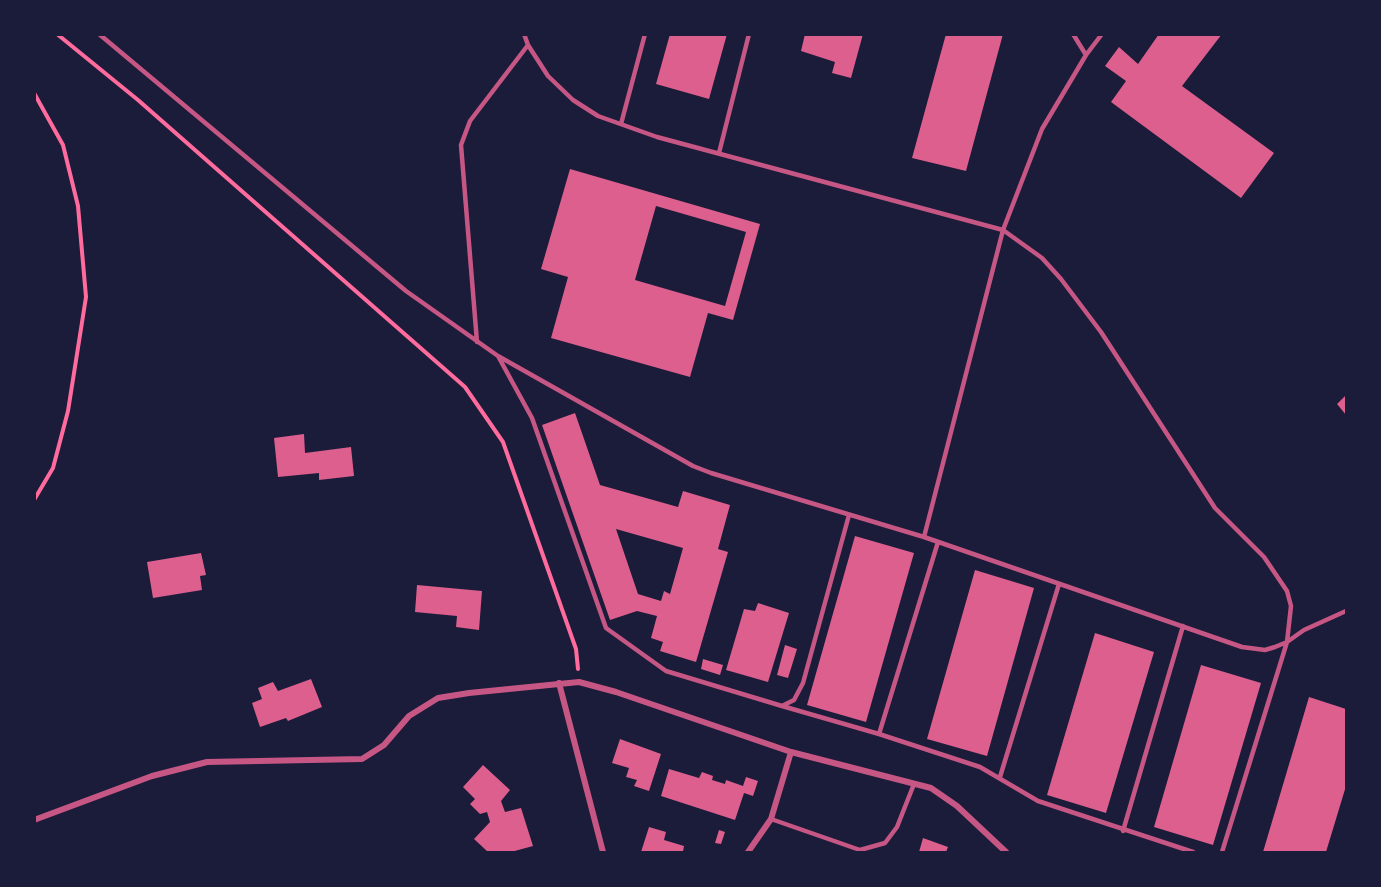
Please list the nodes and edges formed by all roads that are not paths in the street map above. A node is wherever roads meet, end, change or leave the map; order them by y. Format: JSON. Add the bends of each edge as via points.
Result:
{"nodes":[{"id":1,"x":99,"y":34,"type":"edge"},
{"id":2,"x":524,"y":34,"type":"edge"},
{"id":3,"x":645,"y":34,"type":"edge"},
{"id":4,"x":749,"y":34,"type":"edge"},
{"id":5,"x":1073,"y":34,"type":"edge"},
{"id":6,"x":1102,"y":34,"type":"edge"},
{"id":7,"x":528,"y":45,"type":"junction"},
{"id":8,"x":1086,"y":55,"type":"junction"},
{"id":9,"x":621,"y":124,"type":"junction"},
{"id":10,"x":719,"y":153,"type":"junction"},
{"id":11,"x":1003,"y":230,"type":"junction"},
{"id":12,"x":477,"y":342,"type":"junction"},
{"id":13,"x":498,"y":356,"type":"junction"},
{"id":14,"x":849,"y":515,"type":"junction"},
{"id":15,"x":924,"y":537,"type":"junction"},
{"id":16,"x":938,"y":542,"type":"junction"},
{"id":17,"x":1059,"y":584,"type":"junction"},
{"id":18,"x":1347,"y":611,"type":"edge"},
{"id":19,"x":1183,"y":626,"type":"junction"},
{"id":20,"x":1287,"y":642,"type":"junction"},
{"id":21,"x":559,"y":683,"type":"junction"},
{"id":22,"x":782,"y":706,"type":"junction"},
{"id":23,"x":879,"y":734,"type":"junction"},
{"id":24,"x":790,"y":753,"type":"junction"},
{"id":25,"x":1000,"y":777,"type":"junction"},
{"id":26,"x":914,"y":784,"type":"junction"},
{"id":27,"x":771,"y":819,"type":"junction"},
{"id":28,"x":34,"y":820,"type":"edge"},
{"id":29,"x":1123,"y":831,"type":"junction"},
{"id":30,"x":603,"y":852,"type":"edge"},
{"id":31,"x":748,"y":852,"type":"edge"},
{"id":32,"x":1006,"y":852,"type":"edge"},
{"id":33,"x":1192,"y":852,"type":"edge"},
{"id":34,"x":1222,"y":852,"type":"edge"}],
"edges":[{"from":1,"to":12,"type":"lane","via":[[406,291]]},
{"from":2,"to":7,"type":"lane"},
{"from":3,"to":9,"type":"lane"},
{"from":4,"to":10,"type":"lane"},
{"from":5,"to":8,"type":"lane"},
{"from":6,"to":8,"type":"lane"},
{"from":7,"to":9,"type":"lane","via":[[548,76],[573,100],[598,116]]},
{"from":7,"to":12,"type":"lane","via":[[470,121],[461,145]]},
{"from":8,"to":11,"type":"lane","via":[[1042,129]]},
{"from":9,"to":10,"type":"lane"},
{"from":10,"to":11,"type":"lane"},
{"from":11,"to":15,"type":"lane"},
{"from":11,"to":20,"type":"lane","via":[[1042,258],[1061,279],[1101,332],[1215,507],[1264,557],[1287,591],[1291,606]]},
{"from":12,"to":13,"type":"lane"},
{"from":13,"to":14,"type":"lane","via":[[693,466]]},
{"from":13,"to":22,"type":"lane","via":[[532,418],[606,628],[666,671]]},
{"from":14,"to":15,"type":"lane"},
{"from":14,"to":22,"type":"lane","via":[[803,683],[794,700]]},
{"from":15,"to":16,"type":"lane"},
{"from":16,"to":17,"type":"lane"},
{"from":16,"to":23,"type":"lane"},
{"from":17,"to":19,"type":"lane"},
{"from":17,"to":25,"type":"lane"},
{"from":18,"to":20,"type":"lane"},
{"from":19,"to":20,"type":"lane","via":[[1242,647],[1265,650]]},
{"from":19,"to":29,"type":"lane"},
{"from":20,"to":34,"type":"lane"},
{"from":21,"to":24,"type":"street","via":[[579,682],[616,692]]},
{"from":21,"to":28,"type":"street","via":[[438,699],[409,716],[384,745],[362,759],[207,762],[153,776]]},
{"from":21,"to":30,"type":"street"},
{"from":22,"to":23,"type":"lane"},
{"from":23,"to":25,"type":"lane"},
{"from":24,"to":26,"type":"street"},
{"from":24,"to":27,"type":"street"},
{"from":25,"to":29,"type":"lane","via":[[1038,801]]},
{"from":26,"to":27,"type":"lane","via":[[897,827],[885,843],[860,850]]},
{"from":26,"to":32,"type":"street","via":[[931,789],[957,806]]},
{"from":27,"to":31,"type":"street"},
{"from":29,"to":33,"type":"lane"}]}
